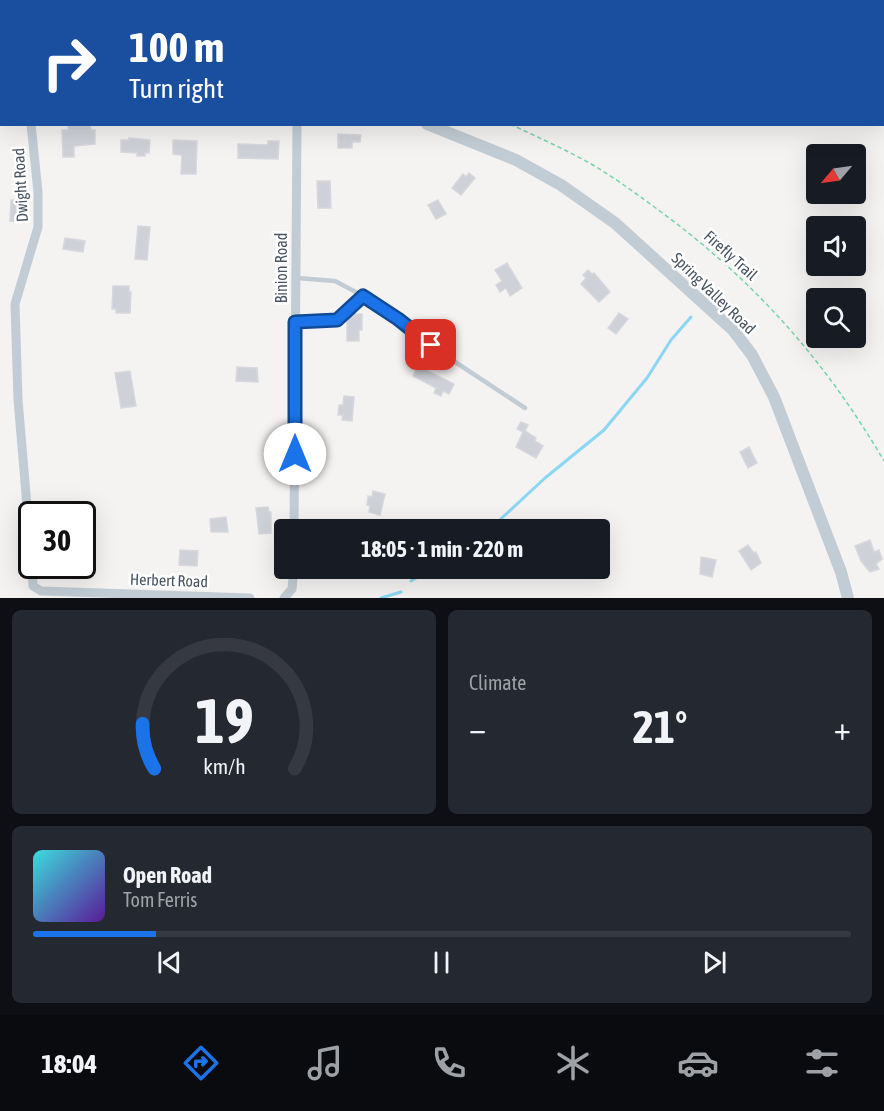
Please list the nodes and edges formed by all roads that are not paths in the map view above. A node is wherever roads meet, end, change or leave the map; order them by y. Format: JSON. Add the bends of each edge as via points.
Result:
{"nodes":[{"id":1,"x":31,"y":126,"type":"edge"},
{"id":2,"x":297,"y":126,"type":"edge"},
{"id":3,"x":433,"y":126,"type":"edge"},
{"id":4,"x":296,"y":278,"type":"junction"},
{"id":5,"x":363,"y":296,"type":"junction"},
{"id":6,"x":295,"y":322,"type":"junction"},
{"id":7,"x":525,"y":408,"type":"dead end"},
{"id":8,"x":27,"y":501,"type":"edge"},
{"id":9,"x":294,"y":519,"type":"edge"},
{"id":10,"x":33,"y":579,"type":"edge"},
{"id":11,"x":293,"y":579,"type":"edge"},
{"id":12,"x":88,"y":593,"type":"joint"},
{"id":13,"x":250,"y":598,"type":"edge"},
{"id":14,"x":284,"y":598,"type":"edge"},
{"id":15,"x":848,"y":598,"type":"edge"}],
"edges":[{"from":1,"to":8,"type":"street","name":"Dwight Road","via":[[38,227],[15,304]]},
{"from":2,"to":4,"type":"street","name":"Binion Road"},
{"from":3,"to":15,"type":"street","name":"Spring Valley Road","via":[[516,160],[561,185],[615,223],[733,330],[752,355],[774,397]]},
{"from":4,"to":5,"type":"lane","via":[[334,281]]},
{"from":4,"to":6,"type":"street","name":"Binion Road"},
{"from":5,"to":6,"type":"lane","via":[[337,320]]},
{"from":5,"to":7,"type":"lane"},
{"from":6,"to":9,"type":"street","name":"Binion Road"},
{"from":10,"to":12,"type":"street","name":"Dwight Road","via":[[33,586],[41,591]]},
{"from":11,"to":14,"type":"street","via":[[292,590]]},
{"from":12,"to":13,"type":"street","name":"Herbert Road"}]}
